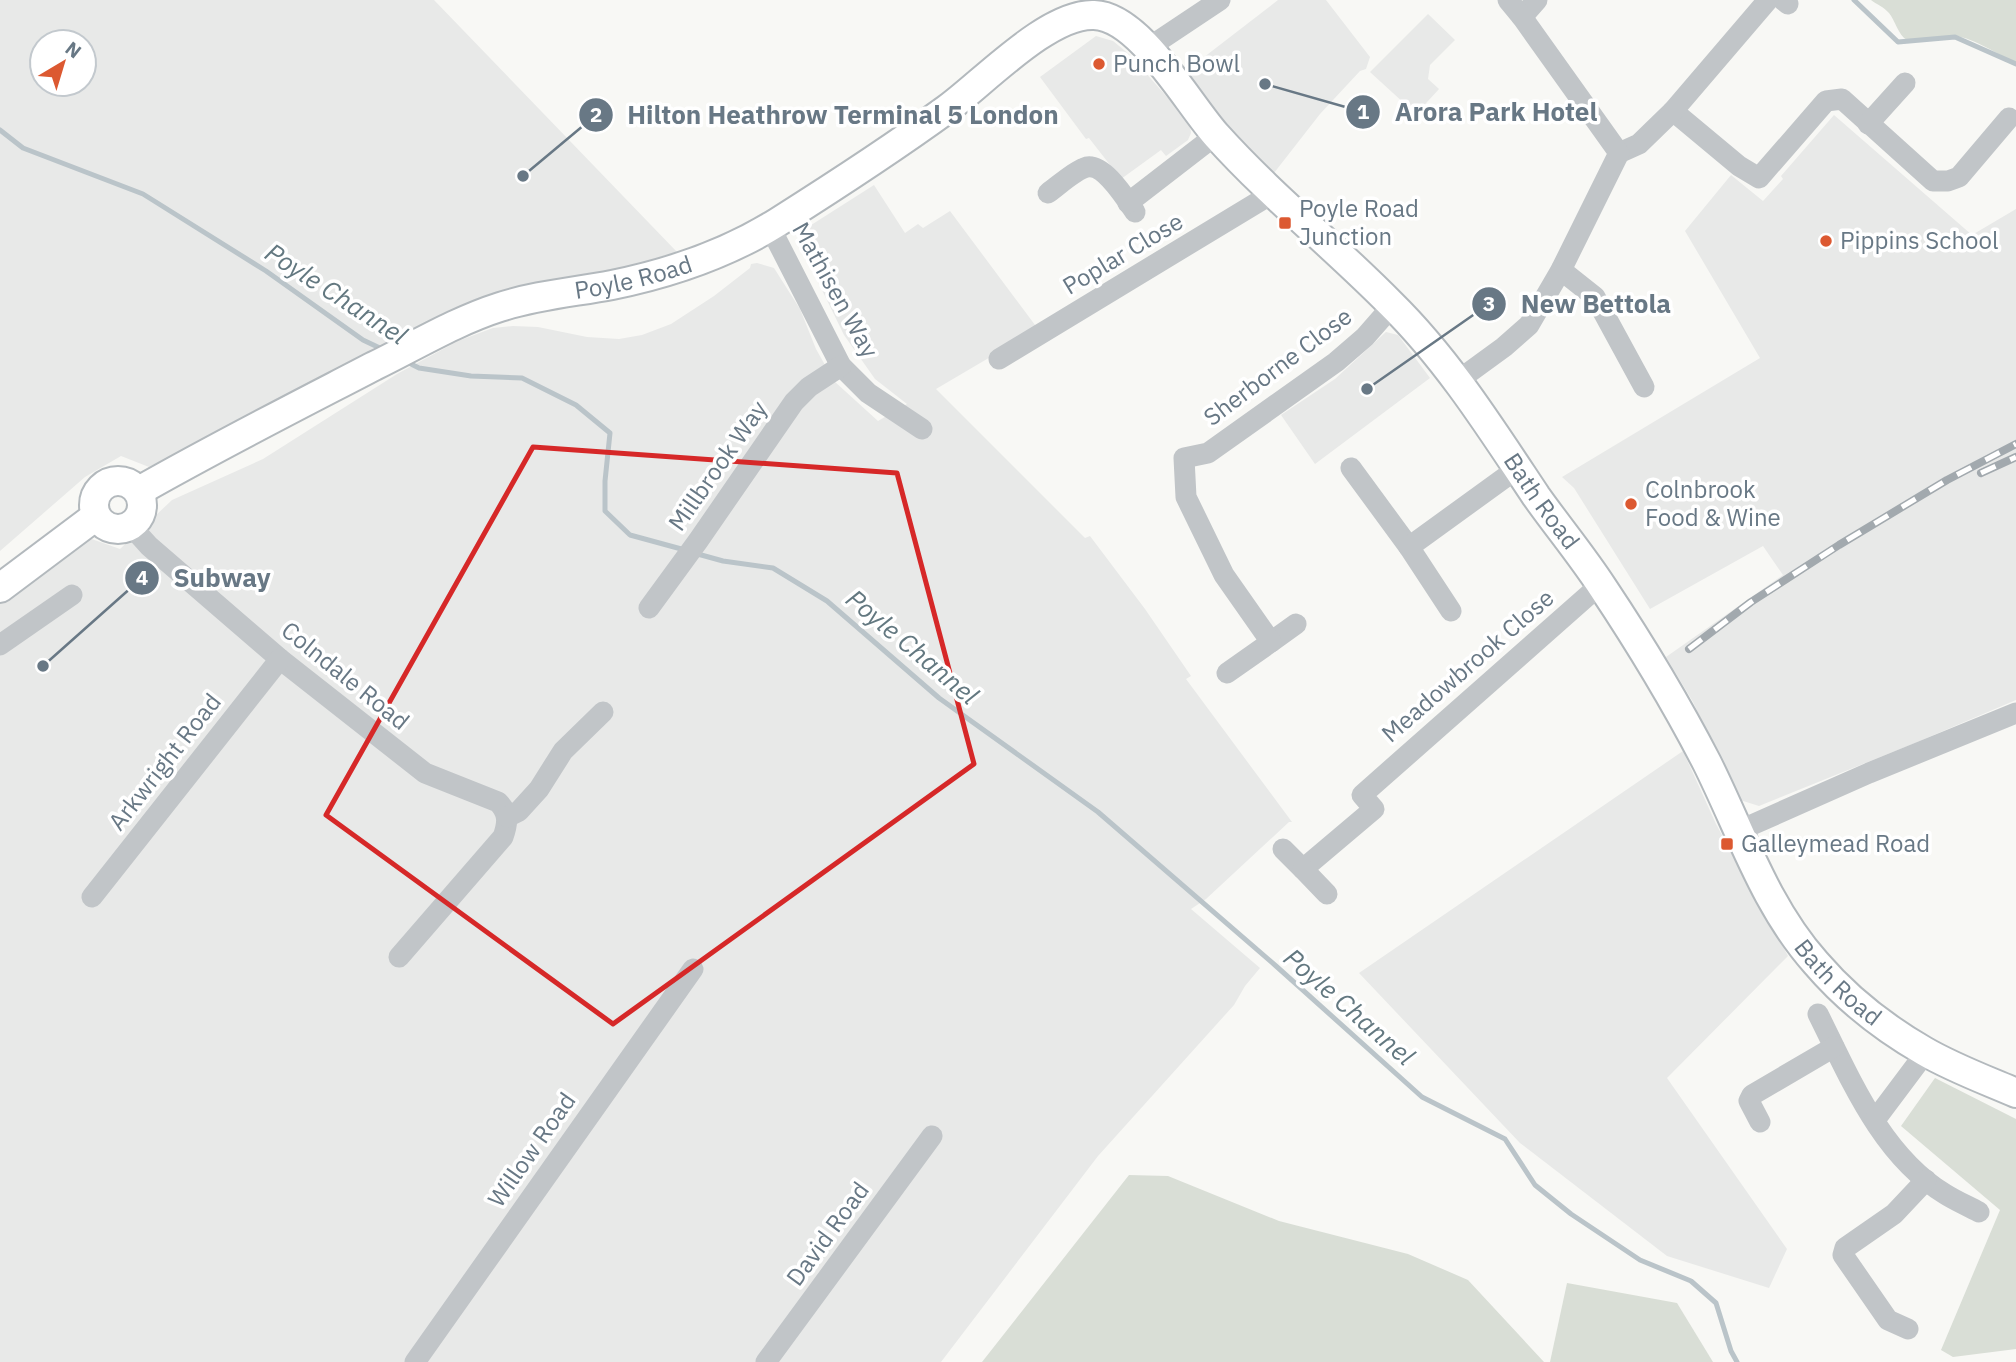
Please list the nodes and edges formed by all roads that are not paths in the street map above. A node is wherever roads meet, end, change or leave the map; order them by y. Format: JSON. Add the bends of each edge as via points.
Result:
{"nodes":[{"id":1,"x":1220,"y":0,"type":"edge"},
{"id":2,"x":1508,"y":0,"type":"edge"},
{"id":3,"x":1536,"y":0,"type":"edge"},
{"id":4,"x":1780,"y":1,"type":"edge"},
{"id":5,"x":1097,"y":7,"type":"edge"},
{"id":6,"x":1522,"y":17,"type":"junction"},
{"id":7,"x":1148,"y":48,"type":"junction"},
{"id":8,"x":1905,"y":83,"type":"dead end"},
{"id":9,"x":1673,"y":111,"type":"junction"},
{"id":10,"x":2009,"y":118,"type":"dead end"},
{"id":11,"x":1868,"y":124,"type":"junction"},
{"id":12,"x":1216,"y":135,"type":"junction"},
{"id":13,"x":1619,"y":153,"type":"junction"},
{"id":14,"x":1048,"y":193,"type":"dead end"},
{"id":15,"x":1273,"y":193,"type":"junction"},
{"id":16,"x":770,"y":227,"type":"junction"},
{"id":17,"x":1561,"y":270,"type":"junction"},
{"id":18,"x":1393,"y":305,"type":"junction"},
{"id":19,"x":999,"y":359,"type":"dead end"},
{"id":20,"x":841,"y":366,"type":"junction"},
{"id":21,"x":1456,"y":382,"type":"junction"},
{"id":22,"x":1644,"y":387,"type":"dead end"},
{"id":23,"x":922,"y":429,"type":"dead end"},
{"id":24,"x":1351,"y":468,"type":"dead end"},
{"id":25,"x":1518,"y":468,"type":"junction"},
{"id":26,"x":139,"y":491,"type":"junction"},
{"id":27,"x":96,"y":516,"type":"junction"},
{"id":28,"x":131,"y":526,"type":"junction"},
{"id":29,"x":1409,"y":547,"type":"junction"},
{"id":30,"x":1601,"y":584,"type":"junction"},
{"id":31,"x":0,"y":588,"type":"edge"},
{"id":32,"x":72,"y":595,"type":"dead end"},
{"id":33,"x":649,"y":608,"type":"dead end"},
{"id":34,"x":1451,"y":611,"type":"dead end"},
{"id":35,"x":1296,"y":624,"type":"dead end"},
{"id":36,"x":1271,"y":642,"type":"junction"},
{"id":37,"x":0,"y":645,"type":"edge"},
{"id":38,"x":280,"y":659,"type":"junction"},
{"id":39,"x":1227,"y":673,"type":"dead end"},
{"id":40,"x":603,"y":712,"type":"dead end"},
{"id":41,"x":2016,"y":713,"type":"edge"},
{"id":42,"x":507,"y":817,"type":"junction"},
{"id":43,"x":1738,"y":831,"type":"junction"},
{"id":44,"x":1283,"y":849,"type":"dead end"},
{"id":45,"x":1303,"y":869,"type":"junction"},
{"id":46,"x":1327,"y":894,"type":"dead end"},
{"id":47,"x":92,"y":897,"type":"dead end"},
{"id":48,"x":399,"y":957,"type":"dead end"},
{"id":49,"x":693,"y":969,"type":"dead end"},
{"id":50,"x":1818,"y":1014,"type":"dead end"},
{"id":51,"x":1834,"y":1047,"type":"junction"},
{"id":52,"x":1926,"y":1052,"type":"junction"},
{"id":53,"x":2016,"y":1093,"type":"edge"},
{"id":54,"x":1875,"y":1120,"type":"junction"},
{"id":55,"x":1760,"y":1122,"type":"dead end"},
{"id":56,"x":932,"y":1136,"type":"dead end"},
{"id":57,"x":1926,"y":1180,"type":"junction"},
{"id":58,"x":1979,"y":1212,"type":"dead end"},
{"id":59,"x":1908,"y":1329,"type":"dead end"},
{"id":60,"x":415,"y":1362,"type":"edge"},
{"id":61,"x":766,"y":1362,"type":"edge"}],
"edges":[{"from":1,"to":7,"type":"street"},
{"from":2,"to":6,"type":"street"},
{"from":3,"to":6,"type":"street"},
{"from":4,"to":9,"type":"street"},
{"from":5,"to":7,"type":"street","name":"Bath Road"},
{"from":5,"to":16,"type":"street","name":"Poyle Road","via":[[1044,33],[947,109]]},
{"from":6,"to":13,"type":"street"},
{"from":7,"to":12,"type":"street","name":"Bath Road"},
{"from":8,"to":11,"type":"street"},
{"from":9,"to":11,"type":"street","via":[[1759,178],[1826,101],[1842,99]]},
{"from":9,"to":13,"type":"street","via":[[1639,144]]},
{"from":10,"to":11,"type":"street","via":[[1959,177],[1948,181],[1933,181]]},
{"from":12,"to":14,"type":"street","via":[[1132,207],[1103,172],[1093,167],[1085,167]]},
{"from":12,"to":15,"type":"street","name":"Bath Road"},
{"from":13,"to":17,"type":"street"},
{"from":15,"to":18,"type":"street","name":"Bath Road"},
{"from":15,"to":19,"type":"street","name":"Poplar Close"},
{"from":16,"to":20,"type":"street","name":"Mathisen Way"},
{"from":16,"to":26,"type":"street","name":"Poyle Road","via":[[687,266],[504,306],[450,328]]},
{"from":17,"to":21,"type":"street","via":[[1528,325]]},
{"from":17,"to":22,"type":"street","via":[[1595,297]]},
{"from":18,"to":21,"type":"street","name":"Bath Road"},
{"from":18,"to":36,"type":"street","name":"Sherborne Close","via":[[1336,362],[1208,453],[1184,458],[1186,497],[1224,575]]},
{"from":20,"to":23,"type":"street","name":"Mathisen Way","via":[[868,393]]},
{"from":20,"to":33,"type":"street","name":"Millbrook Way","via":[[794,402]]},
{"from":21,"to":25,"type":"street","name":"Bath Road"},
{"from":24,"to":29,"type":"street"},
{"from":25,"to":29,"type":"street"},
{"from":25,"to":30,"type":"street","name":"Bath Road"},
{"from":26,"to":27,"type":"street","via":[[118,480],[107,483],[94,500]]},
{"from":26,"to":28,"type":"street","via":[[143,506]]},
{"from":27,"to":28,"type":"street","via":[[119,529]]},
{"from":27,"to":31,"type":"street"},
{"from":28,"to":38,"type":"street","name":"Colndale Road"},
{"from":29,"to":34,"type":"street"},
{"from":30,"to":43,"type":"street","name":"Bath Road","via":[[1671,695]]},
{"from":30,"to":45,"type":"street","name":"Meadowbrook Close","via":[[1364,783],[1362,795],[1374,809]]},
{"from":32,"to":37,"type":"street"},
{"from":35,"to":36,"type":"street"},
{"from":36,"to":39,"type":"street"},
{"from":38,"to":42,"type":"street","name":"Colndale Road","via":[[425,772],[498,803]]},
{"from":38,"to":47,"type":"street","name":"Arkwright Road"},
{"from":40,"to":42,"type":"street","via":[[563,751],[519,811]]},
{"from":41,"to":43,"type":"street"},
{"from":42,"to":48,"type":"street","via":[[503,836]]},
{"from":43,"to":52,"type":"street","name":"Bath Road","via":[[1790,933],[1860,1007]]},
{"from":44,"to":45,"type":"street"},
{"from":45,"to":46,"type":"street"},
{"from":49,"to":60,"type":"street","name":"Willow Road"},
{"from":50,"to":51,"type":"street","name":"Bath Road"},
{"from":51,"to":54,"type":"street","name":"Bath Road"},
{"from":51,"to":55,"type":"street","via":[[1752,1095],[1749,1101]]},
{"from":52,"to":53,"type":"street","name":"Bath Road"},
{"from":52,"to":54,"type":"street"},
{"from":54,"to":57,"type":"street","name":"Bath Road","via":[[1888,1142]]},
{"from":56,"to":61,"type":"street","name":"David Road"},
{"from":57,"to":58,"type":"street","name":"Bath Road"},
{"from":57,"to":59,"type":"street","via":[[1894,1214],[1843,1251],[1888,1320]]}]}
